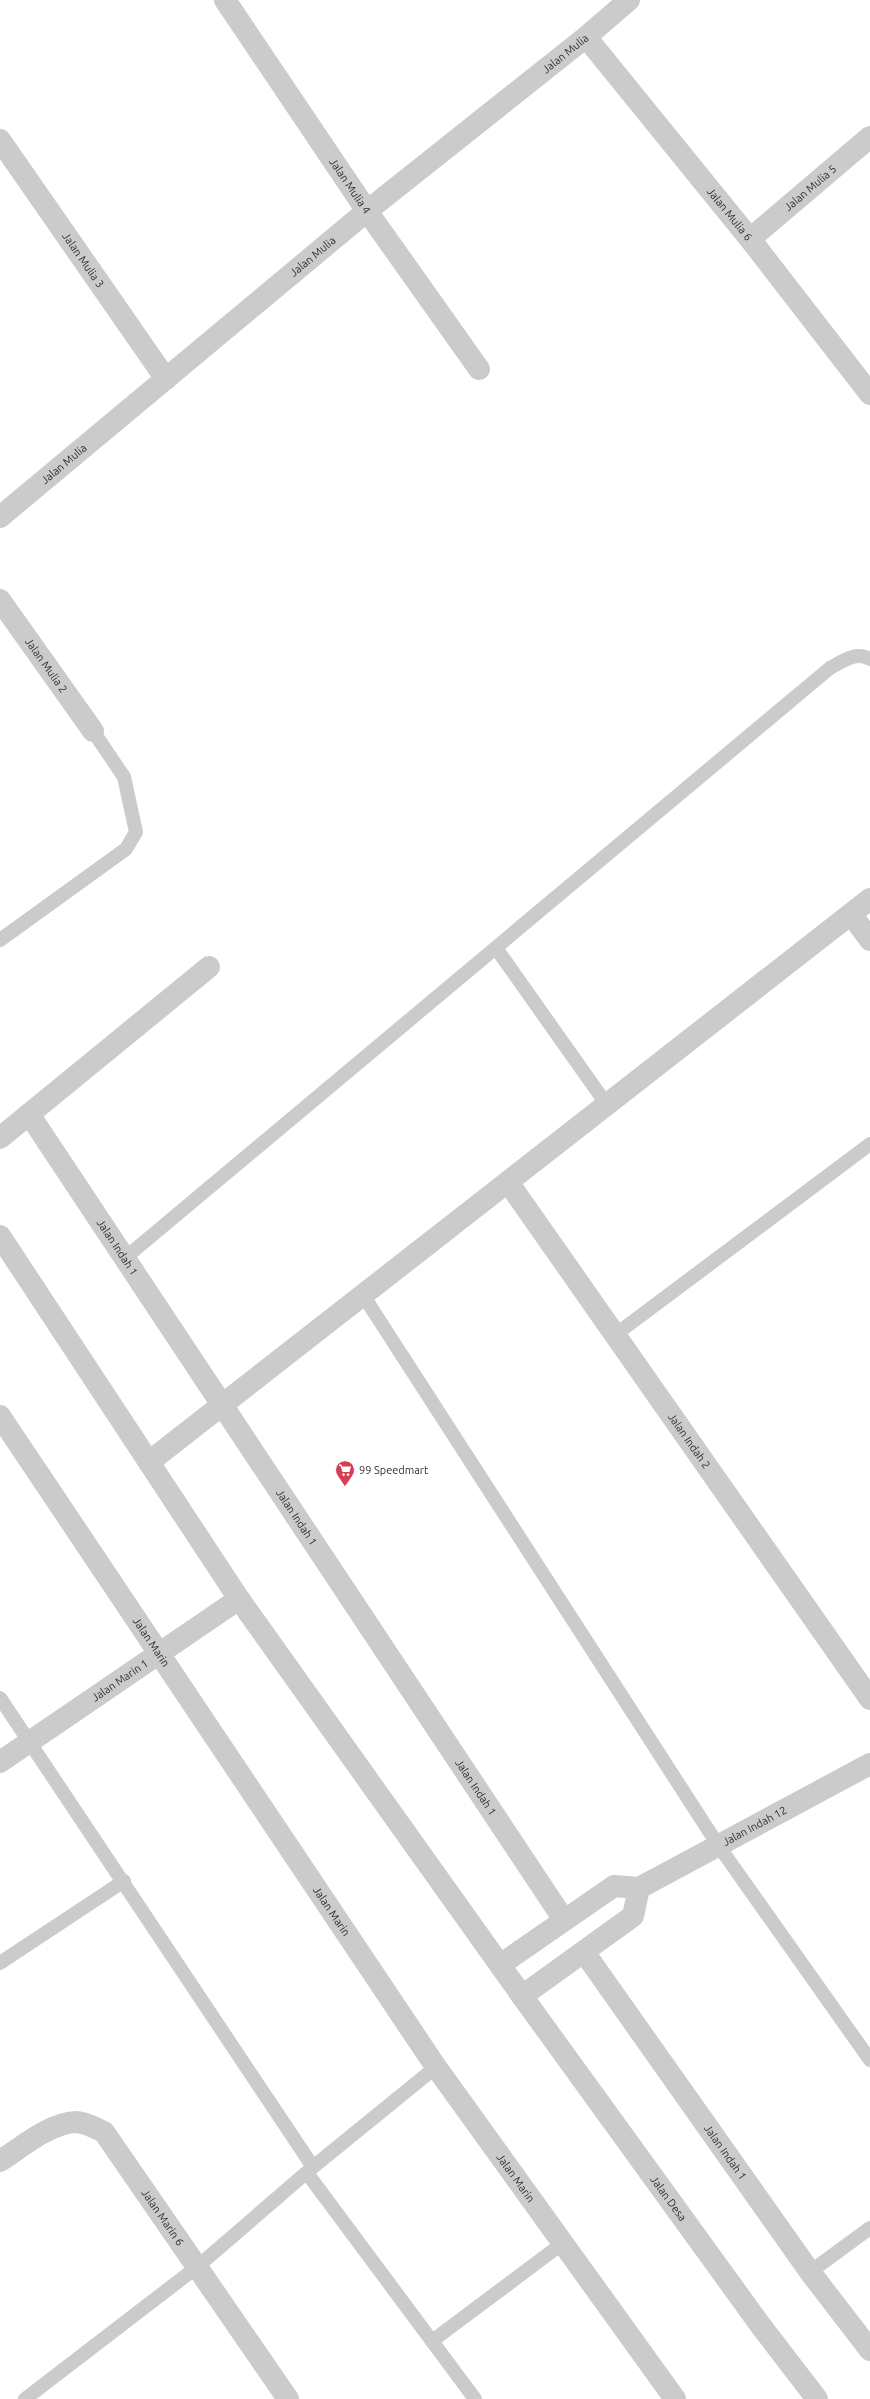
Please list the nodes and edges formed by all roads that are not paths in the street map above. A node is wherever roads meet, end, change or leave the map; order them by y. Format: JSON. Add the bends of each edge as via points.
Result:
{"nodes":[{"id":1,"x":225,"y":0,"type":"edge"},
{"id":2,"x":629,"y":0,"type":"edge"},
{"id":3,"x":586,"y":37,"type":"junction"},
{"id":4,"x":870,"y":137,"type":"edge"},
{"id":5,"x":0,"y":140,"type":"edge"},
{"id":6,"x":368,"y":211,"type":"junction"},
{"id":7,"x":750,"y":240,"type":"junction"},
{"id":8,"x":479,"y":369,"type":"dead end"},
{"id":9,"x":166,"y":379,"type":"junction"},
{"id":10,"x":870,"y":394,"type":"edge"},
{"id":11,"x":0,"y":517,"type":"edge"},
{"id":12,"x":0,"y":600,"type":"edge"},
{"id":13,"x":870,"y":659,"type":"edge"},
{"id":14,"x":93,"y":731,"type":"joint"},
{"id":15,"x":870,"y":899,"type":"edge"},
{"id":16,"x":851,"y":914,"type":"junction"},
{"id":17,"x":0,"y":940,"type":"edge"},
{"id":18,"x":870,"y":940,"type":"edge"},
{"id":19,"x":496,"y":948,"type":"junction"},
{"id":20,"x":209,"y":967,"type":"dead end"},
{"id":21,"x":607,"y":1105,"type":"junction"},
{"id":22,"x":29,"y":1114,"type":"junction"},
{"id":23,"x":0,"y":1138,"type":"edge"},
{"id":24,"x":870,"y":1144,"type":"edge"},
{"id":25,"x":508,"y":1182,"type":"junction"},
{"id":26,"x":0,"y":1236,"type":"edge"},
{"id":27,"x":125,"y":1258,"type":"junction"},
{"id":28,"x":363,"y":1295,"type":"junction"},
{"id":29,"x":615,"y":1335,"type":"junction"},
{"id":30,"x":222,"y":1405,"type":"junction"},
{"id":31,"x":0,"y":1416,"type":"edge"},
{"id":32,"x":149,"y":1462,"type":"junction"},
{"id":33,"x":239,"y":1599,"type":"junction"},
{"id":34,"x":160,"y":1653,"type":"junction"},
{"id":35,"x":0,"y":1698,"type":"edge"},
{"id":36,"x":870,"y":1699,"type":"edge"},
{"id":37,"x":30,"y":1742,"type":"junction"},
{"id":38,"x":0,"y":1762,"type":"edge"},
{"id":39,"x":870,"y":1764,"type":"edge"},
{"id":40,"x":718,"y":1845,"type":"junction"},
{"id":41,"x":124,"y":1881,"type":"junction"},
{"id":42,"x":639,"y":1888,"type":"junction"},
{"id":43,"x":564,"y":1920,"type":"junction"},
{"id":44,"x":584,"y":1952,"type":"junction"},
{"id":45,"x":0,"y":1963,"type":"edge"},
{"id":46,"x":500,"y":1965,"type":"junction"},
{"id":47,"x":522,"y":1996,"type":"junction"},
{"id":48,"x":870,"y":2060,"type":"edge"},
{"id":49,"x":436,"y":2067,"type":"junction"},
{"id":50,"x":0,"y":2161,"type":"edge"},
{"id":51,"x":310,"y":2170,"type":"junction"},
{"id":52,"x":870,"y":2228,"type":"edge"},
{"id":53,"x":563,"y":2243,"type":"junction"},
{"id":54,"x":197,"y":2268,"type":"junction"},
{"id":55,"x":810,"y":2272,"type":"junction"},
{"id":56,"x":432,"y":2341,"type":"junction"},
{"id":57,"x":870,"y":2350,"type":"edge"},
{"id":58,"x":25,"y":2399,"type":"edge"},
{"id":59,"x":288,"y":2399,"type":"edge"},
{"id":60,"x":475,"y":2399,"type":"edge"},
{"id":61,"x":675,"y":2399,"type":"edge"},
{"id":62,"x":817,"y":2399,"type":"edge"}],
"edges":[{"from":1,"to":6,"type":"street","name":"Jalan Mulia 4"},
{"from":2,"to":3,"type":"street","name":"Jalan Mulia"},
{"from":3,"to":6,"type":"street","name":"Jalan Mulia"},
{"from":3,"to":7,"type":"street","name":"Jalan Mulia 6"},
{"from":4,"to":7,"type":"street","name":"Jalan Mulia 5"},
{"from":5,"to":9,"type":"street","name":"Jalan Mulia 3"},
{"from":6,"to":8,"type":"street","name":"Jalan Mulia 4"},
{"from":6,"to":9,"type":"street","name":"Jalan Mulia"},
{"from":7,"to":10,"type":"street","name":"Jalan Mulia 6"},
{"from":9,"to":11,"type":"street","name":"Jalan Mulia"},
{"from":12,"to":14,"type":"street","name":"Jalan Mulia 2"},
{"from":13,"to":19,"type":"lane","via":[[852,657],[830,668]]},
{"from":14,"to":17,"type":"lane","via":[[124,777],[136,832],[126,849]]},
{"from":15,"to":16,"type":"street"},
{"from":16,"to":18,"type":"street"},
{"from":16,"to":21,"type":"street"},
{"from":19,"to":21,"type":"lane"},
{"from":19,"to":27,"type":"lane"},
{"from":20,"to":22,"type":"street"},
{"from":21,"to":25,"type":"street"},
{"from":22,"to":23,"type":"street"},
{"from":22,"to":27,"type":"street","name":"Jalan Indah 1"},
{"from":24,"to":29,"type":"lane"},
{"from":25,"to":28,"type":"street"},
{"from":25,"to":29,"type":"street","name":"Jalan Indah 2"},
{"from":26,"to":32,"type":"street","name":"Jalan Desa"},
{"from":27,"to":30,"type":"street","name":"Jalan Indah 1"},
{"from":28,"to":30,"type":"street"},
{"from":28,"to":40,"type":"lane"},
{"from":29,"to":36,"type":"street","name":"Jalan Indah 2"},
{"from":30,"to":32,"type":"street"},
{"from":30,"to":43,"type":"street","name":"Jalan Indah 1"},
{"from":31,"to":34,"type":"street","name":"Jalan Marin"},
{"from":32,"to":33,"type":"street","name":"Jalan Desa"},
{"from":33,"to":34,"type":"street","name":"Jalan Marin 1"},
{"from":33,"to":46,"type":"street","name":"Jalan Desa"},
{"from":34,"to":37,"type":"street","name":"Jalan Marin 1"},
{"from":34,"to":49,"type":"street","name":"Jalan Marin"},
{"from":35,"to":37,"type":"lane"},
{"from":37,"to":38,"type":"street","name":"Jalan Marin 1"},
{"from":37,"to":41,"type":"lane"},
{"from":39,"to":40,"type":"street","name":"Jalan Indah 12"},
{"from":40,"to":42,"type":"street","name":"Jalan Indah 12"},
{"from":40,"to":48,"type":"lane"},
{"from":41,"to":45,"type":"lane"},
{"from":41,"to":51,"type":"lane"},
{"from":42,"to":43,"type":"street","via":[[614,1886]]},
{"from":42,"to":44,"type":"street","via":[[633,1916]]},
{"from":43,"to":46,"type":"street"},
{"from":44,"to":47,"type":"street"},
{"from":44,"to":55,"type":"street","name":"Jalan Indah 1"},
{"from":46,"to":47,"type":"street","name":"Jalan Desa"},
{"from":47,"to":62,"type":"street","name":"Jalan Desa","via":[[761,2326]]},
{"from":49,"to":51,"type":"lane"},
{"from":49,"to":53,"type":"street","name":"Jalan Marin"},
{"from":50,"to":54,"type":"street","name":"Jalan Marin 6","via":[[51,2128],[75,2122],[91,2125],[104,2132]]},
{"from":51,"to":54,"type":"lane"},
{"from":51,"to":56,"type":"lane"},
{"from":52,"to":55,"type":"lane"},
{"from":53,"to":56,"type":"lane"},
{"from":53,"to":61,"type":"street","name":"Jalan Marin"},
{"from":54,"to":58,"type":"lane"},
{"from":54,"to":59,"type":"street","name":"Jalan Marin 6"},
{"from":55,"to":57,"type":"street","name":"Jalan Indah 1"},
{"from":56,"to":60,"type":"lane"}]}
